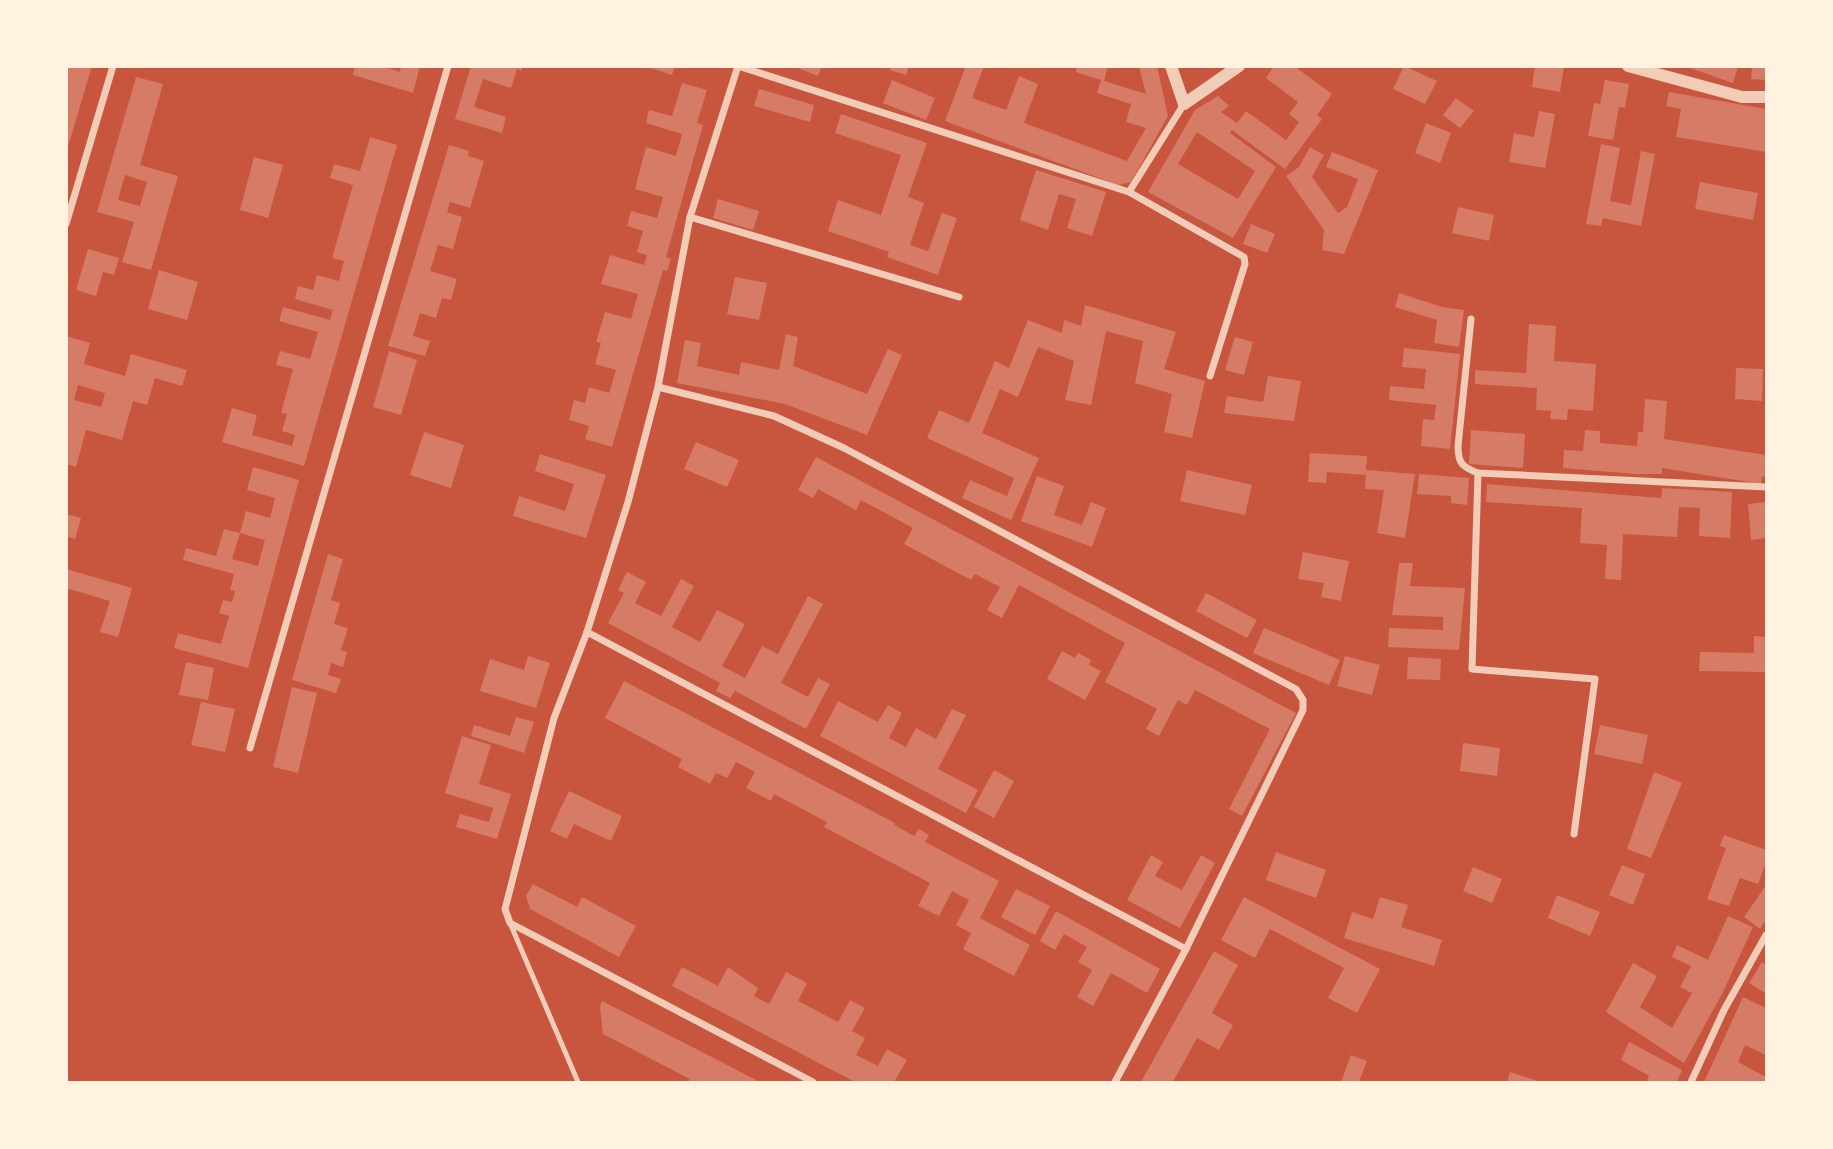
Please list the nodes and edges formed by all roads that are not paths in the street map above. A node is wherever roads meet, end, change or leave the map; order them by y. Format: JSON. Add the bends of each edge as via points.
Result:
{"nodes":[{"id":1,"x":113,"y":66,"type":"edge"},
{"id":2,"x":448,"y":66,"type":"edge"},
{"id":3,"x":738,"y":66,"type":"edge"},
{"id":4,"x":1171,"y":66,"type":"edge"},
{"id":5,"x":1239,"y":66,"type":"edge"},
{"id":6,"x":1636,"y":68,"type":"edge"},
{"id":7,"x":1766,"y":97,"type":"edge"},
{"id":8,"x":1184,"y":104,"type":"junction"},
{"id":9,"x":1129,"y":192,"type":"junction"},
{"id":10,"x":691,"y":217,"type":"junction"},
{"id":11,"x":66,"y":224,"type":"edge"},
{"id":12,"x":959,"y":297,"type":"dead end"},
{"id":13,"x":1471,"y":319,"type":"dead end"},
{"id":14,"x":1210,"y":376,"type":"dead end"},
{"id":15,"x":658,"y":387,"type":"junction"},
{"id":16,"x":1478,"y":473,"type":"junction"},
{"id":17,"x":1766,"y":487,"type":"edge"},
{"id":18,"x":587,"y":632,"type":"junction"},
{"id":19,"x":250,"y":748,"type":"dead end"},
{"id":20,"x":1574,"y":834,"type":"dead end"},
{"id":21,"x":510,"y":923,"type":"junction"},
{"id":22,"x":1766,"y":935,"type":"edge"},
{"id":23,"x":1186,"y":948,"type":"junction"},
{"id":24,"x":578,"y":1083,"type":"edge"},
{"id":25,"x":813,"y":1083,"type":"edge"},
{"id":26,"x":1115,"y":1083,"type":"edge"},
{"id":27,"x":1691,"y":1083,"type":"edge"}],
"edges":[{"from":1,"to":11,"type":"street"},
{"from":2,"to":19,"type":"street"},
{"from":3,"to":9,"type":"street"},
{"from":3,"to":10,"type":"street"},
{"from":4,"to":8,"type":"street"},
{"from":5,"to":8,"type":"street"},
{"from":6,"to":7,"type":"street","via":[[1742,97]]},
{"from":8,"to":9,"type":"street"},
{"from":9,"to":14,"type":"street","via":[[1244,257]]},
{"from":10,"to":12,"type":"street"},
{"from":10,"to":15,"type":"street"},
{"from":13,"to":16,"type":"street","via":[[1458,459]]},
{"from":15,"to":18,"type":"street"},
{"from":15,"to":23,"type":"street","via":[[774,416],[844,448],[1296,689],[1303,710]]},
{"from":16,"to":17,"type":"street"},
{"from":16,"to":20,"type":"street","via":[[1472,669],[1595,678]]},
{"from":18,"to":21,"type":"street","via":[[554,718],[508,893],[505,909]]},
{"from":18,"to":23,"type":"street"},
{"from":21,"to":24,"type":"lane"},
{"from":21,"to":25,"type":"street"},
{"from":22,"to":27,"type":"street","via":[[1724,1010]]},
{"from":23,"to":26,"type":"street"}]}
